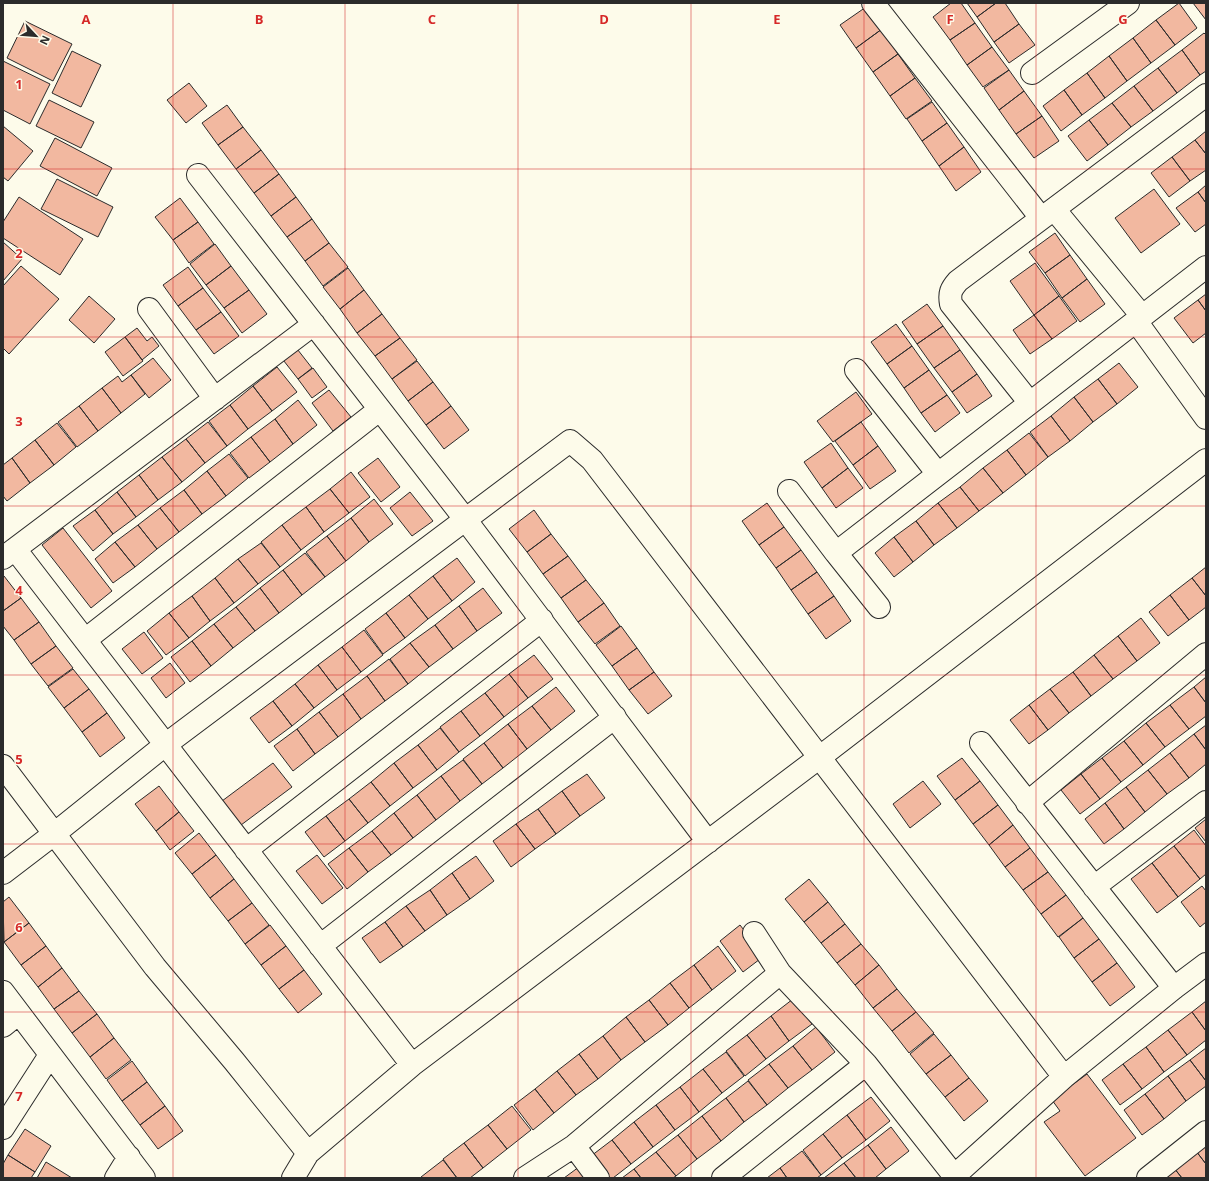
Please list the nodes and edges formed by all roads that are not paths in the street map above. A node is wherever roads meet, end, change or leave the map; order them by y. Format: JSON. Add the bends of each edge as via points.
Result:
{"nodes":[{"id":1,"x":873,"y":3,"type":"edge"},
{"id":2,"x":1128,"y":3,"type":"edge"},
{"id":3,"x":1032,"y":73,"type":"dead end"},
{"id":4,"x":1206,"y":95,"type":"edge"},
{"id":5,"x":198,"y":174,"type":"dead end"},
{"id":6,"x":1047,"y":214,"type":"junction"},
{"id":7,"x":1206,"y":267,"type":"edge"},
{"id":8,"x":149,"y":309,"type":"dead end"},
{"id":9,"x":1139,"y":319,"type":"junction"},
{"id":10,"x":314,"y":324,"type":"junction"},
{"id":11,"x":856,"y":370,"type":"dead end"},
{"id":12,"x":215,"y":399,"type":"junction"},
{"id":13,"x":1030,"y":403,"type":"junction"},
{"id":14,"x":379,"y":410,"type":"junction"},
{"id":15,"x":1206,"y":418,"type":"edge"},
{"id":16,"x":1206,"y":460,"type":"edge"},
{"id":17,"x":938,"y":474,"type":"junction"},
{"id":18,"x":789,"y":491,"type":"dead end"},
{"id":19,"x":465,"y":519,"type":"junction"},
{"id":20,"x":836,"y":553,"type":"junction"},
{"id":21,"x":9,"y":554,"type":"edge"},
{"id":22,"x":879,"y":607,"type":"dead end"},
{"id":23,"x":542,"y":620,"type":"junction"},
{"id":24,"x":85,"y":640,"type":"junction"},
{"id":25,"x":1206,"y":654,"type":"edge"},
{"id":26,"x":615,"y":717,"type":"junction"},
{"id":27,"x":981,"y":743,"type":"dead end"},
{"id":28,"x":165,"y":745,"type":"junction"},
{"id":29,"x":820,"y":757,"type":"junction"},
{"id":30,"x":3,"y":766,"type":"edge"},
{"id":31,"x":1206,"y":802,"type":"edge"},
{"id":32,"x":1027,"y":803,"type":"junction"},
{"id":33,"x":54,"y":834,"type":"junction"},
{"id":34,"x":708,"y":842,"type":"junction"},
{"id":35,"x":246,"y":850,"type":"junction"},
{"id":36,"x":3,"y":873,"type":"edge"},
{"id":37,"x":1094,"y":887,"type":"junction"},
{"id":38,"x":754,"y":933,"type":"dead end"},
{"id":39,"x":320,"y":946,"type":"junction"},
{"id":40,"x":1206,"y":964,"type":"edge"},
{"id":41,"x":780,"y":973,"type":"junction"},
{"id":42,"x":1174,"y":988,"type":"junction"},
{"id":43,"x":3,"y":992,"type":"edge"},
{"id":44,"x":11,"y":1020,"type":"edge"},
{"id":45,"x":50,"y":1055,"type":"junction"},
{"id":46,"x":866,"y":1064,"type":"junction"},
{"id":47,"x":412,"y":1066,"type":"junction"},
{"id":48,"x":1064,"y":1077,"type":"junction"},
{"id":49,"x":3,"y":1128,"type":"edge"},
{"id":50,"x":1206,"y":1132,"type":"edge"},
{"id":51,"x":574,"y":1146,"type":"junction"},
{"id":52,"x":308,"y":1153,"type":"junction"},
{"id":53,"x":129,"y":1157,"type":"junction"},
{"id":54,"x":954,"y":1177,"type":"edge"},
{"id":55,"x":116,"y":1178,"type":"edge"},
{"id":56,"x":144,"y":1178,"type":"edge"},
{"id":57,"x":294,"y":1178,"type":"edge"},
{"id":58,"x":525,"y":1178,"type":"edge"},
{"id":59,"x":598,"y":1178,"type":"edge"},
{"id":60,"x":724,"y":1178,"type":"edge"},
{"id":61,"x":1148,"y":1178,"type":"edge"}],
"edges":[{"from":1,"to":6,"type":"street"},
{"from":2,"to":3,"type":"street"},
{"from":4,"to":6,"type":"street"},
{"from":5,"to":10,"type":"street"},
{"from":6,"to":9,"type":"street"},
{"from":6,"to":13,"type":"street","via":[[958,281],[950,297],[951,304]]},
{"from":7,"to":9,"type":"street"},
{"from":8,"to":12,"type":"street"},
{"from":9,"to":13,"type":"street"},
{"from":9,"to":15,"type":"street"},
{"from":10,"to":12,"type":"street"},
{"from":10,"to":14,"type":"street"},
{"from":11,"to":17,"type":"street"},
{"from":12,"to":21,"type":"street"},
{"from":13,"to":17,"type":"street"},
{"from":14,"to":19,"type":"street"},
{"from":14,"to":24,"type":"street"},
{"from":16,"to":29,"type":"street"},
{"from":17,"to":20,"type":"street"},
{"from":18,"to":20,"type":"street"},
{"from":19,"to":23,"type":"street"},
{"from":19,"to":28,"type":"street"},
{"from":19,"to":29,"type":"street","via":[[570,441],[592,460]]},
{"from":20,"to":22,"type":"street"},
{"from":21,"to":24,"type":"street"},
{"from":23,"to":26,"type":"street"},
{"from":23,"to":35,"type":"street"},
{"from":24,"to":28,"type":"street"},
{"from":25,"to":32,"type":"street"},
{"from":26,"to":34,"type":"street"},
{"from":26,"to":39,"type":"street"},
{"from":27,"to":32,"type":"street"},
{"from":28,"to":33,"type":"street"},
{"from":28,"to":35,"type":"street"},
{"from":29,"to":34,"type":"street"},
{"from":29,"to":48,"type":"street"},
{"from":30,"to":33,"type":"street"},
{"from":31,"to":37,"type":"street"},
{"from":32,"to":37,"type":"street"},
{"from":33,"to":36,"type":"street"},
{"from":33,"to":52,"type":"street","via":[[155,967]]},
{"from":34,"to":47,"type":"street"},
{"from":35,"to":39,"type":"street"},
{"from":37,"to":42,"type":"street"},
{"from":38,"to":41,"type":"street"},
{"from":39,"to":47,"type":"street"},
{"from":40,"to":42,"type":"street"},
{"from":41,"to":46,"type":"street"},
{"from":41,"to":51,"type":"street"},
{"from":42,"to":48,"type":"street"},
{"from":43,"to":44,"type":"street"},
{"from":44,"to":45,"type":"street"},
{"from":45,"to":49,"type":"street"},
{"from":45,"to":53,"type":"street"},
{"from":46,"to":54,"type":"street"},
{"from":46,"to":60,"type":"street"},
{"from":47,"to":52,"type":"street"},
{"from":48,"to":54,"type":"street"},
{"from":50,"to":61,"type":"street"},
{"from":51,"to":58,"type":"street"},
{"from":51,"to":59,"type":"street"},
{"from":52,"to":57,"type":"street"},
{"from":53,"to":55,"type":"street"},
{"from":53,"to":56,"type":"street"}]}
